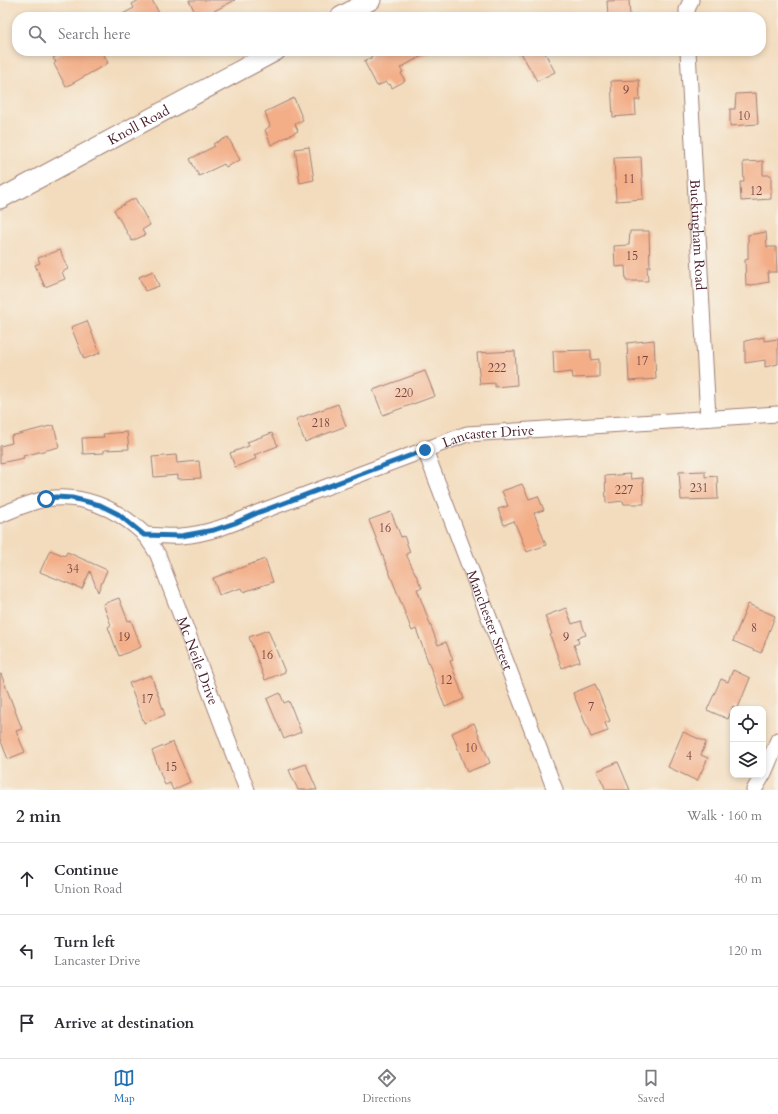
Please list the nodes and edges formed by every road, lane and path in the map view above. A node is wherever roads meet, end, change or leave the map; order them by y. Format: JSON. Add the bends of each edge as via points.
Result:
{"nodes":[{"id":1,"x":372,"y":0,"type":"edge"},
{"id":2,"x":690,"y":0,"type":"edge"},
{"id":3,"x":349,"y":12,"type":"edge"},
{"id":4,"x":687,"y":12,"type":"edge"},
{"id":5,"x":267,"y":56,"type":"edge"},
{"id":6,"x":688,"y":56,"type":"edge"},
{"id":7,"x":0,"y":199,"type":"edge"},
{"id":8,"x":778,"y":414,"type":"edge"},
{"id":9,"x":708,"y":418,"type":"junction"},
{"id":10,"x":425,"y":450,"type":"junction"},
{"id":11,"x":0,"y":515,"type":"edge"},
{"id":12,"x":144,"y":535,"type":"junction"},
{"id":13,"x":778,"y":740,"type":"edge"},
{"id":14,"x":247,"y":790,"type":"edge"},
{"id":15,"x":555,"y":790,"type":"edge"},
{"id":16,"x":754,"y":790,"type":"edge"}],
"edges":[{"from":1,"to":3,"type":"street"},
{"from":2,"to":4,"type":"street"},
{"from":5,"to":7,"type":"street","name":"Knoll Road"},
{"from":6,"to":9,"type":"street","name":"Buckingham Road"},
{"from":8,"to":9,"type":"street","name":"Lancaster Drive"},
{"from":9,"to":10,"type":"street","name":"Lancaster Drive","via":[[467,434]]},
{"from":10,"to":12,"type":"street","name":"Lancaster Drive","via":[[214,530],[181,536]]},
{"from":10,"to":15,"type":"street","name":"Manchester Street"},
{"from":11,"to":12,"type":"street","name":"Mc Neile Drive","via":[[46,499],[72,498],[90,501],[118,514]]},
{"from":12,"to":14,"type":"street","name":"Mc Neile Drive","via":[[158,555]]},
{"from":13,"to":16,"type":"street"}]}
